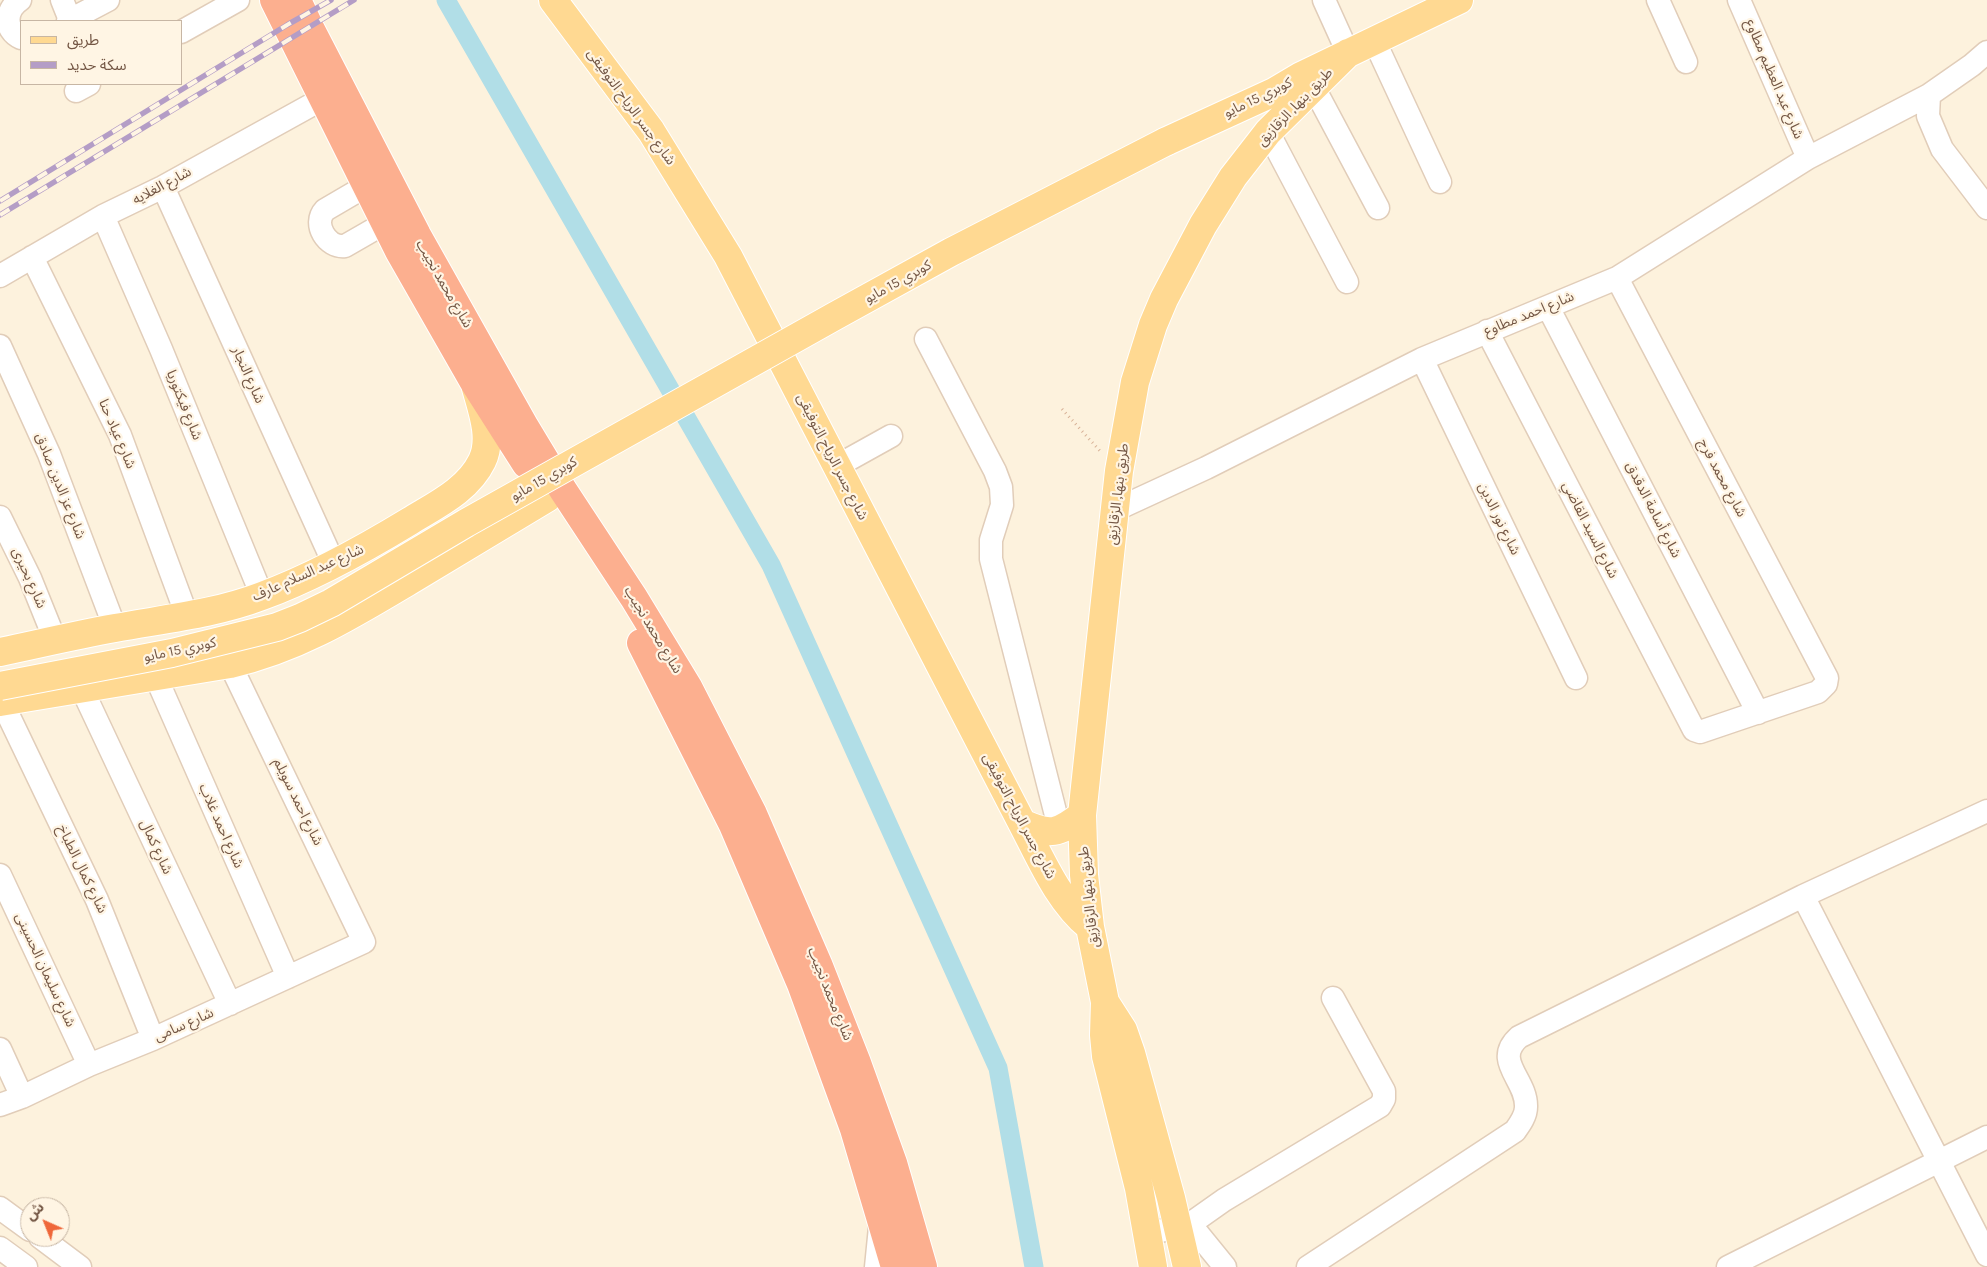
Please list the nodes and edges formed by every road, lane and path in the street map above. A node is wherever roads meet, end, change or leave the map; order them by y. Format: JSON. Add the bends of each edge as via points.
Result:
{"nodes":[{"id":1,"x":20,"y":0,"type":"edge"},
{"id":2,"x":108,"y":0,"type":"edge"},
{"id":3,"x":238,"y":0,"type":"edge"},
{"id":4,"x":274,"y":0,"type":"edge"},
{"id":5,"x":297,"y":0,"type":"edge"},
{"id":6,"x":554,"y":0,"type":"edge"},
{"id":7,"x":1324,"y":0,"type":"edge"},
{"id":8,"x":1459,"y":0,"type":"edge"},
{"id":9,"x":1658,"y":0,"type":"edge"},
{"id":10,"x":1739,"y":0,"type":"edge"},
{"id":11,"x":67,"y":14,"type":"edge"},
{"id":12,"x":182,"y":31,"type":"edge"},
{"id":13,"x":301,"y":33,"type":"junction"},
{"id":14,"x":20,"y":37,"type":"edge"},
{"id":15,"x":1374,"y":40,"type":"junction"},
{"id":16,"x":1987,"y":52,"type":"edge"},
{"id":17,"x":1348,"y":53,"type":"junction"},
{"id":18,"x":1686,"y":62,"type":"dead end"},
{"id":19,"x":1307,"y":81,"type":"junction"},
{"id":20,"x":1929,"y":95,"type":"junction"},
{"id":21,"x":324,"y":98,"type":"junction"},
{"id":22,"x":1214,"y":119,"type":"junction"},
{"id":23,"x":1268,"y":132,"type":"junction"},
{"id":24,"x":1160,"y":136,"type":"junction"},
{"id":25,"x":1808,"y":158,"type":"junction"},
{"id":26,"x":1247,"y":160,"type":"junction"},
{"id":27,"x":1440,"y":182,"type":"dead end"},
{"id":28,"x":366,"y":186,"type":"junction"},
{"id":29,"x":163,"y":187,"type":"junction"},
{"id":30,"x":1378,"y":208,"type":"dead end"},
{"id":31,"x":1987,"y":208,"type":"edge"},
{"id":32,"x":103,"y":216,"type":"junction"},
{"id":33,"x":395,"y":218,"type":"junction"},
{"id":34,"x":32,"y":257,"type":"junction"},
{"id":35,"x":0,"y":276,"type":"edge"},
{"id":36,"x":1617,"y":278,"type":"junction"},
{"id":37,"x":1347,"y":282,"type":"dead end"},
{"id":38,"x":1548,"y":307,"type":"junction"},
{"id":39,"x":1487,"y":331,"type":"junction"},
{"id":40,"x":926,"y":339,"type":"dead end"},
{"id":41,"x":0,"y":346,"type":"edge"},
{"id":42,"x":1422,"y":359,"type":"junction"},
{"id":43,"x":475,"y":384,"type":"junction"},
{"id":44,"x":1062,"y":408,"type":"dead end"},
{"id":45,"x":891,"y":436,"type":"dead end"},
{"id":46,"x":837,"y":466,"type":"junction"},
{"id":47,"x":1119,"y":471,"type":"junction"},
{"id":48,"x":547,"y":498,"type":"junction"},
{"id":49,"x":1115,"y":510,"type":"junction"},
{"id":50,"x":0,"y":517,"type":"edge"},
{"id":51,"x":334,"y":564,"type":"junction"},
{"id":52,"x":262,"y":596,"type":"junction"},
{"id":53,"x":187,"y":616,"type":"junction"},
{"id":54,"x":115,"y":628,"type":"junction"},
{"id":55,"x":55,"y":640,"type":"junction"},
{"id":56,"x":0,"y":652,"type":"edge"},
{"id":57,"x":230,"y":664,"type":"junction"},
{"id":58,"x":0,"y":670,"type":"edge"},
{"id":59,"x":155,"y":675,"type":"junction"},
{"id":60,"x":1576,"y":678,"type":"dead end"},
{"id":61,"x":82,"y":689,"type":"junction"},
{"id":62,"x":1,"y":697,"type":"edge"},
{"id":63,"x":1758,"y":713,"type":"junction"},
{"id":64,"x":1987,"y":811,"type":"edge"},
{"id":65,"x":1082,"y":815,"type":"junction"},
{"id":66,"x":743,"y":819,"type":"junction"},
{"id":67,"x":1022,"y":823,"type":"junction"},
{"id":68,"x":1060,"y":830,"type":"junction"},
{"id":69,"x":760,"y":859,"type":"junction"},
{"id":70,"x":0,"y":875,"type":"edge"},
{"id":71,"x":1803,"y":896,"type":"junction"},
{"id":72,"x":1090,"y":927,"type":"junction"},
{"id":73,"x":365,"y":940,"type":"joint"},
{"id":74,"x":288,"y":977,"type":"junction"},
{"id":75,"x":1333,"y":998,"type":"dead end"},
{"id":76,"x":1105,"y":1002,"type":"junction"},
{"id":77,"x":230,"y":1004,"type":"junction"},
{"id":78,"x":153,"y":1039,"type":"junction"},
{"id":79,"x":0,"y":1049,"type":"edge"},
{"id":80,"x":89,"y":1065,"type":"junction"},
{"id":81,"x":22,"y":1097,"type":"junction"},
{"id":82,"x":0,"y":1105,"type":"edge"},
{"id":83,"x":1987,"y":1137,"type":"edge"},
{"id":84,"x":1939,"y":1162,"type":"junction"},
{"id":85,"x":0,"y":1208,"type":"edge"},
{"id":86,"x":880,"y":1218,"type":"junction"},
{"id":87,"x":20,"y":1223,"type":"edge"},
{"id":88,"x":1184,"y":1225,"type":"junction"},
{"id":89,"x":1147,"y":1234,"type":"junction"},
{"id":90,"x":53,"y":1247,"type":"edge"},
{"id":91,"x":0,"y":1248,"type":"edge"},
{"id":92,"x":1987,"y":1255,"type":"edge"},
{"id":93,"x":26,"y":1267,"type":"edge"},
{"id":94,"x":80,"y":1267,"type":"edge"},
{"id":95,"x":876,"y":1267,"type":"edge"},
{"id":96,"x":895,"y":1267,"type":"edge"},
{"id":97,"x":924,"y":1267,"type":"edge"},
{"id":98,"x":1153,"y":1267,"type":"edge"},
{"id":99,"x":1187,"y":1267,"type":"edge"},
{"id":100,"x":1226,"y":1267,"type":"edge"},
{"id":101,"x":1308,"y":1267,"type":"edge"},
{"id":102,"x":1728,"y":1267,"type":"edge"}],
"edges":[{"from":1,"to":14,"type":"street","via":[[8,15],[8,23]]},
{"from":2,"to":11,"type":"street"},
{"from":3,"to":12,"type":"street"},
{"from":4,"to":13,"type":"highway"},
{"from":5,"to":13,"type":"highway"},
{"from":6,"to":46,"type":"main road","name":"شارع جسر الرياح التوفيقى","via":[[675,167],[728,256]]},
{"from":7,"to":17,"type":"street"},
{"from":8,"to":15,"type":"main road","name":"طريق بنها, الزقازيق"},
{"from":9,"to":18,"type":"street"},
{"from":10,"to":25,"type":"street","name":"شارع عبد العظيم مطاوع"},
{"from":13,"to":21,"type":"highway","name":"شارع محمد نجيب"},
{"from":13,"to":33,"type":"highway","name":"شارع محمد نجيب"},
{"from":15,"to":17,"type":"main road","name":"طريق بنها, الزقازيق"},
{"from":15,"to":27,"type":"street"},
{"from":16,"to":20,"type":"street","name":"شارع احمد مطاوع"},
{"from":17,"to":19,"type":"main road","name":"طريق بنها, الزقازيق"},
{"from":19,"to":22,"type":"main road","name":"كوبري 15 مايو"},
{"from":19,"to":23,"type":"main road","name":"طريق بنها, الزقازيق"},
{"from":19,"to":24,"type":"main road","name":"كوبري 15 مايو","via":[[1285,78],[1255,88]]},
{"from":19,"to":30,"type":"street"},
{"from":20,"to":25,"type":"street","name":"شارع احمد مطاوع"},
{"from":20,"to":31,"type":"street","via":[[1928,116],[1942,149]]},
{"from":21,"to":28,"type":"highway","name":"شارع محمد نجيب"},
{"from":21,"to":29,"type":"street","name":"شارع الغلايه"},
{"from":22,"to":24,"type":"main road","name":"كوبري 15 مايو"},
{"from":22,"to":26,"type":"main road","via":[[1238,134]]},
{"from":23,"to":26,"type":"main road","name":"طريق بنها, الزقازيق"},
{"from":23,"to":37,"type":"street"},
{"from":24,"to":58,"type":"main road","name":"كوبري 15 مايو","via":[[995,211],[866,280],[635,407],[297,601],[275,611],[219,626]]},
{"from":24,"to":62,"type":"main road","name":"كوبري 15 مايو","bridge":true,"via":[[300,618],[276,627]]},
{"from":25,"to":36,"type":"street","name":"شارع احمد مطاوع"},
{"from":26,"to":47,"type":"main road","name":"طريق بنها, الزقازيق","via":[[1202,225],[1153,325],[1135,382]]},
{"from":28,"to":33,"type":"highway","name":"شارع محمد نجيب"},
{"from":28,"to":33,"type":"street","via":[[320,215],[319,223],[327,239],[338,247],[345,246]]},
{"from":29,"to":32,"type":"street","name":"شارع الغلايه"},
{"from":29,"to":51,"type":"street","name":"شارع النجار"},
{"from":32,"to":34,"type":"street","name":"شارع الغلايه"},
{"from":32,"to":52,"type":"street","name":"شارع فيكتوريا"},
{"from":33,"to":43,"type":"highway","name":"شارع محمد نجيب","via":[[399,251]]},
{"from":33,"to":66,"type":"highway","name":"شارع محمد نجيب","via":[[688,687]]},
{"from":34,"to":35,"type":"street","name":"شارع الغلايه"},
{"from":34,"to":53,"type":"street","name":"شارع عياد حنا","via":[[120,435]]},
{"from":36,"to":38,"type":"street","name":"شارع احمد مطاوع"},
{"from":36,"to":63,"type":"street","name":"شارع محمد فرج","via":[[1827,678],[1818,692]]},
{"from":38,"to":39,"type":"street","name":"شارع احمد مطاوع"},
{"from":38,"to":63,"type":"street","name":"شارع أسامة الدقدق"},
{"from":39,"to":42,"type":"street","name":"شارع احمد مطاوع"},
{"from":39,"to":63,"type":"street","name":"شارع السيد القاضي","via":[[1692,728],[1700,732]]},
{"from":40,"to":68,"type":"street","via":[[1001,487],[1002,505],[991,540],[991,559]]},
{"from":41,"to":54,"type":"street","name":"شارع عز الدين صادق","via":[[49,454]]},
{"from":42,"to":49,"type":"street","name":"شارع احمد مطاوع"},
{"from":42,"to":60,"type":"street","name":"شارع نور الدين"},
{"from":43,"to":48,"type":"highway","name":"شارع محمد نجيب"},
{"from":43,"to":51,"type":"main road","name":"شارع عبد السلام عارف","via":[[487,437],[483,461],[476,471],[463,487]]},
{"from":44,"to":47,"type":"path"},
{"from":45,"to":46,"type":"street"},
{"from":46,"to":67,"type":"main road","name":"شارع جسر الرياح التوفيقى"},
{"from":47,"to":49,"type":"main road","name":"طريق بنها, الزقازيق"},
{"from":48,"to":57,"type":"main road","via":[[338,623],[285,649]]},
{"from":48,"to":66,"type":"highway","name":"شارع محمد نجيب","via":[[636,634]]},
{"from":49,"to":65,"type":"main road","name":"طريق بنها, الزقازيق"},
{"from":50,"to":55,"type":"street","name":"شارع بحيرى"},
{"from":51,"to":52,"type":"main road","name":"شارع عبد السلام عارف"},
{"from":52,"to":53,"type":"main road","name":"شارع عبد السلام عارف"},
{"from":53,"to":54,"type":"main road","name":"شارع عبد السلام عارف"},
{"from":54,"to":55,"type":"main road","name":"شارع عبد السلام عارف"},
{"from":55,"to":56,"type":"main road","name":"شارع عبد السلام عارف"},
{"from":57,"to":59,"type":"main road"},
{"from":57,"to":73,"type":"street","name":"شارع احمد سويلم"},
{"from":59,"to":61,"type":"main road"},
{"from":59,"to":74,"type":"street","name":"شارع احمد غلاب"},
{"from":61,"to":62,"type":"main road"},
{"from":61,"to":77,"type":"street","name":"شارع كمال"},
{"from":62,"to":78,"type":"street","name":"شارع كمال الطباخ","via":[[97,900]]},
{"from":64,"to":71,"type":"street"},
{"from":65,"to":68,"type":"main road"},
{"from":65,"to":72,"type":"main road","name":"طريق بنها, الزقازيق"},
{"from":66,"to":69,"type":"highway","name":"شارع محمد نجيب"},
{"from":67,"to":68,"type":"main road","via":[[1049,833]]},
{"from":67,"to":72,"type":"main road","name":"شارع جسر الرياح التوفيقى","via":[[1063,898]]},
{"from":69,"to":86,"type":"highway","name":"شارع محمد نجيب","via":[[854,1129]]},
{"from":69,"to":97,"type":"highway","name":"شارع محمد نجيب","via":[[857,1063]]},
{"from":70,"to":80,"type":"street","name":"شارع سليمان الحسينى"},
{"from":71,"to":84,"type":"street"},
{"from":71,"to":101,"type":"street","via":[[1519,1037],[1511,1043],[1508,1053],[1508,1061],[1524,1094],[1526,1107],[1515,1131]]},
{"from":72,"to":76,"type":"main road","name":"طريق بنها, الزقازيق"},
{"from":73,"to":74,"type":"street","name":"شارع سامى"},
{"from":74,"to":77,"type":"street","name":"شارع سامى"},
{"from":75,"to":88,"type":"street","via":[[1384,1091],[1380,1106]]},
{"from":76,"to":88,"type":"main road","name":"طريق بنها, الزقازيق","via":[[1123,1030]]},
{"from":76,"to":89,"type":"main road","name":"طريق بنها, الزقازيق","via":[[1106,1056],[1139,1188]]},
{"from":77,"to":78,"type":"street","name":"شارع سامى"},
{"from":78,"to":80,"type":"street","name":"شارع سامى"},
{"from":79,"to":81,"type":"street"},
{"from":80,"to":81,"type":"street","name":"شارع سامى"},
{"from":81,"to":82,"type":"street","name":"شارع سامى"},
{"from":83,"to":84,"type":"street"},
{"from":84,"to":92,"type":"street"},
{"from":84,"to":102,"type":"street"},
{"from":85,"to":87,"type":"street"},
{"from":86,"to":95,"type":"street"},
{"from":86,"to":96,"type":"highway","name":"شارع محمد نجيب"},
{"from":88,"to":89,"type":"street"},
{"from":88,"to":99,"type":"main road","name":"طريق بنها, الزقازيق"},
{"from":88,"to":100,"type":"street"},
{"from":89,"to":98,"type":"main road","name":"طريق بنها, الزقازيق"},
{"from":90,"to":94,"type":"street"},
{"from":91,"to":93,"type":"street"}]}
